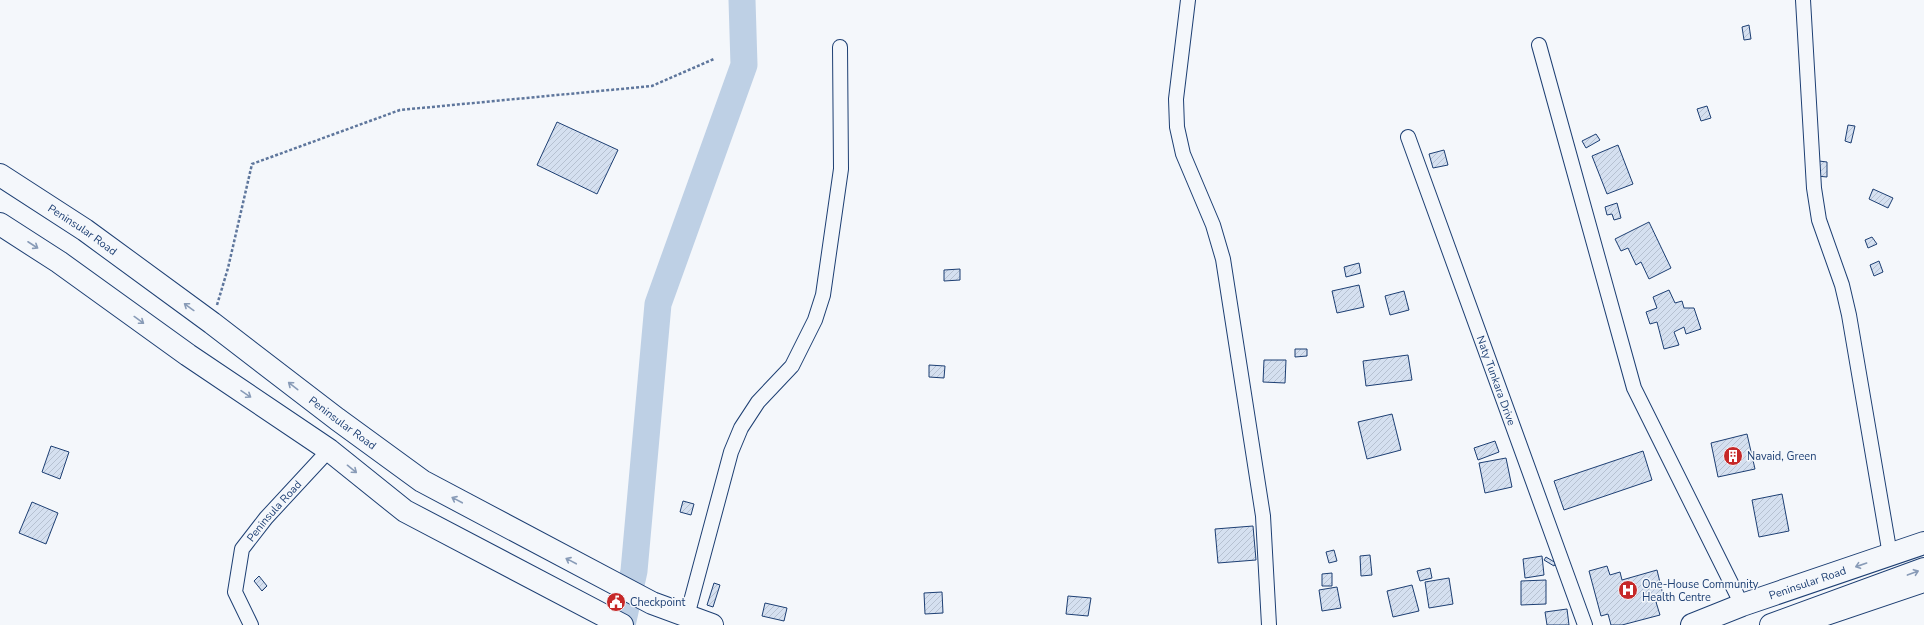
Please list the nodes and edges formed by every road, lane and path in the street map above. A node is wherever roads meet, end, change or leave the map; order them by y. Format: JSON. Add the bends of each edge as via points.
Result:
{"nodes":[{"id":1,"x":1188,"y":0,"type":"edge"},
{"id":2,"x":1803,"y":0,"type":"edge"},
{"id":3,"x":1539,"y":45,"type":"dead end"},
{"id":4,"x":840,"y":47,"type":"dead end"},
{"id":5,"x":714,"y":59,"type":"dead end"},
{"id":6,"x":1408,"y":136,"type":"dead end"},
{"id":7,"x":0,"y":175,"type":"edge"},
{"id":8,"x":0,"y":224,"type":"edge"},
{"id":9,"x":212,"y":323,"type":"junction"},
{"id":10,"x":329,"y":450,"type":"junction"},
{"id":11,"x":1924,"y":543,"type":"edge"},
{"id":12,"x":1890,"y":555,"type":"junction"},
{"id":13,"x":1924,"y":569,"type":"edge"},
{"id":14,"x":1924,"y":585,"type":"edge"},
{"id":15,"x":1742,"y":605,"type":"junction"},
{"id":16,"x":687,"y":616,"type":"junction"},
{"id":17,"x":251,"y":625,"type":"edge"},
{"id":18,"x":622,"y":625,"type":"edge"},
{"id":19,"x":712,"y":625,"type":"edge"},
{"id":20,"x":1269,"y":625,"type":"edge"},
{"id":21,"x":1585,"y":625,"type":"edge"},
{"id":22,"x":1692,"y":625,"type":"edge"},
{"id":23,"x":1771,"y":625,"type":"edge"},
{"id":24,"x":1806,"y":625,"type":"edge"}],
"edges":[{"from":1,"to":20,"type":"street","via":[[1176,99],[1177,127],[1183,154],[1213,225],[1223,259],[1263,516]]},
{"from":2,"to":12,"type":"street","via":[[1814,188],[1819,220],[1842,285],[1849,316]]},
{"from":3,"to":15,"type":"street","via":[[1634,388]]},
{"from":4,"to":16,"type":"street","via":[[840,169],[823,295],[815,320],[792,366],[758,402],[741,428],[731,452]]},
{"from":5,"to":9,"type":"path","via":[[652,86],[400,110],[252,164],[228,268]]},
{"from":6,"to":21,"type":"street","name":"Naty Tunkara Drive"},
{"from":9,"to":7,"type":"main road","name":"Peninsular Road","one_way":true,"via":[[85,230]]},
{"from":8,"to":10,"type":"main road","one_way":true,"via":[[59,262],[188,355]]},
{"from":16,"to":9,"type":"main road","name":"Peninsular Road","one_way":true,"via":[[652,603],[422,481],[337,420]]},
{"from":10,"to":17,"type":"street","name":"Peninsula Road","via":[[266,518],[242,550],[235,592]]},
{"from":10,"to":18,"type":"main road","one_way":true,"via":[[405,511]]},
{"from":11,"to":12,"type":"main road","name":"Peninsular Road"},
{"from":12,"to":15,"type":"main road","name":"Peninsular Road","one_way":true},
{"from":23,"to":13,"type":"main road","one_way":true},
{"from":14,"to":24,"type":"street"},
{"from":15,"to":22,"type":"main road","name":"Peninsular Road"},
{"from":16,"to":19,"type":"main road","name":"Peninsular Road"}]}
